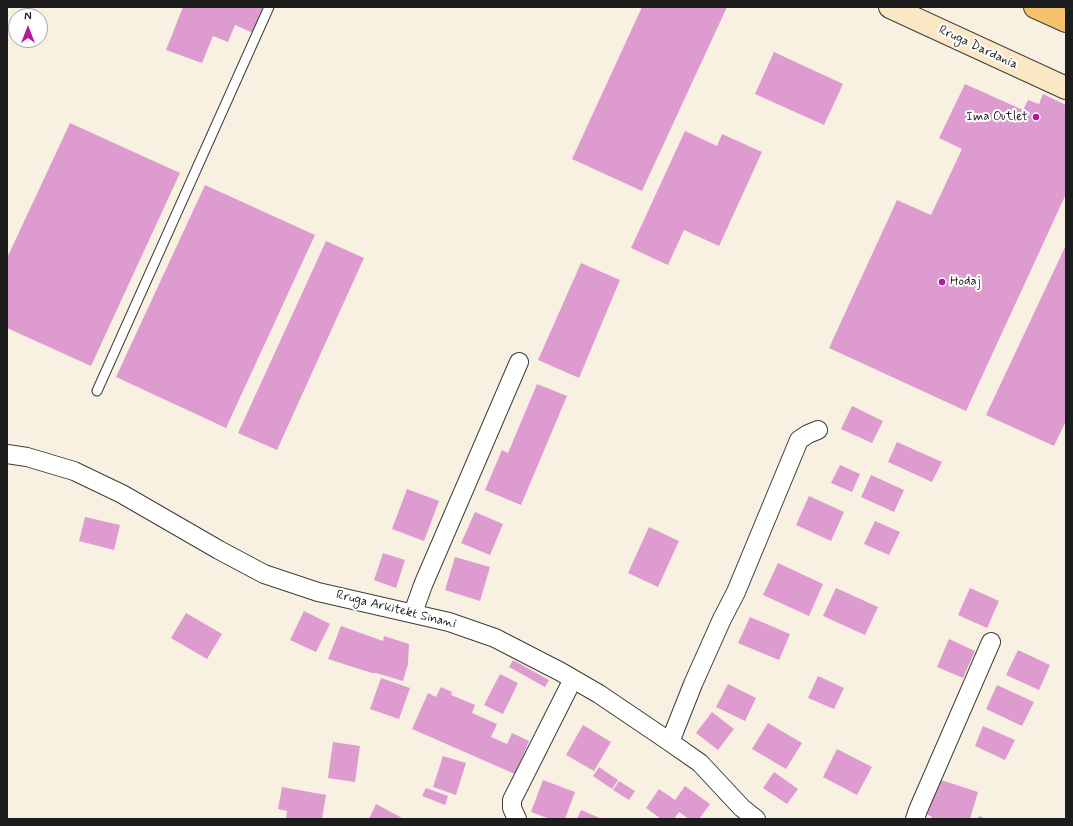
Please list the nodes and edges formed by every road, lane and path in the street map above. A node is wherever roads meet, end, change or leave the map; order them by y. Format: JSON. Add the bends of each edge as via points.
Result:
{"nodes":[{"id":1,"x":269,"y":7,"type":"edge"},
{"id":2,"x":890,"y":7,"type":"edge"},
{"id":3,"x":1035,"y":7,"type":"edge"},
{"id":4,"x":1066,"y":21,"type":"edge"},
{"id":5,"x":1066,"y":88,"type":"edge"},
{"id":6,"x":519,"y":362,"type":"dead end"},
{"id":7,"x":97,"y":391,"type":"dead end"},
{"id":8,"x":818,"y":430,"type":"dead end"},
{"id":9,"x":7,"y":454,"type":"edge"},
{"id":10,"x":413,"y":614,"type":"junction"},
{"id":11,"x":991,"y":642,"type":"dead end"},
{"id":12,"x":573,"y":679,"type":"junction"},
{"id":13,"x":670,"y":742,"type":"junction"},
{"id":14,"x":517,"y":819,"type":"edge"},
{"id":15,"x":756,"y":819,"type":"edge"},
{"id":16,"x":915,"y":819,"type":"edge"}],
"edges":[{"from":1,"to":7,"type":"lane"},
{"from":2,"to":5,"type":"main road","name":"Rruga Dardania"},
{"from":3,"to":4,"type":"highway"},
{"from":6,"to":10,"type":"street","via":[[422,585]]},
{"from":8,"to":13,"type":"street","via":[[800,440]]},
{"from":9,"to":10,"type":"street","name":"Rruga Arkitekt Sinani","via":[[27,457],[74,472],[122,494],[264,574],[318,592]]},
{"from":10,"to":12,"type":"street","name":"Rruga Arkitekt Sinani","via":[[449,622],[495,638]]},
{"from":11,"to":16,"type":"street"},
{"from":12,"to":13,"type":"street","name":"Rruga Arkitekt Sinani"},
{"from":12,"to":14,"type":"street","via":[[512,800],[512,808]]},
{"from":13,"to":15,"type":"street","name":"Rruga Arkitekt Sinani","via":[[700,763],[742,808]]}]}
